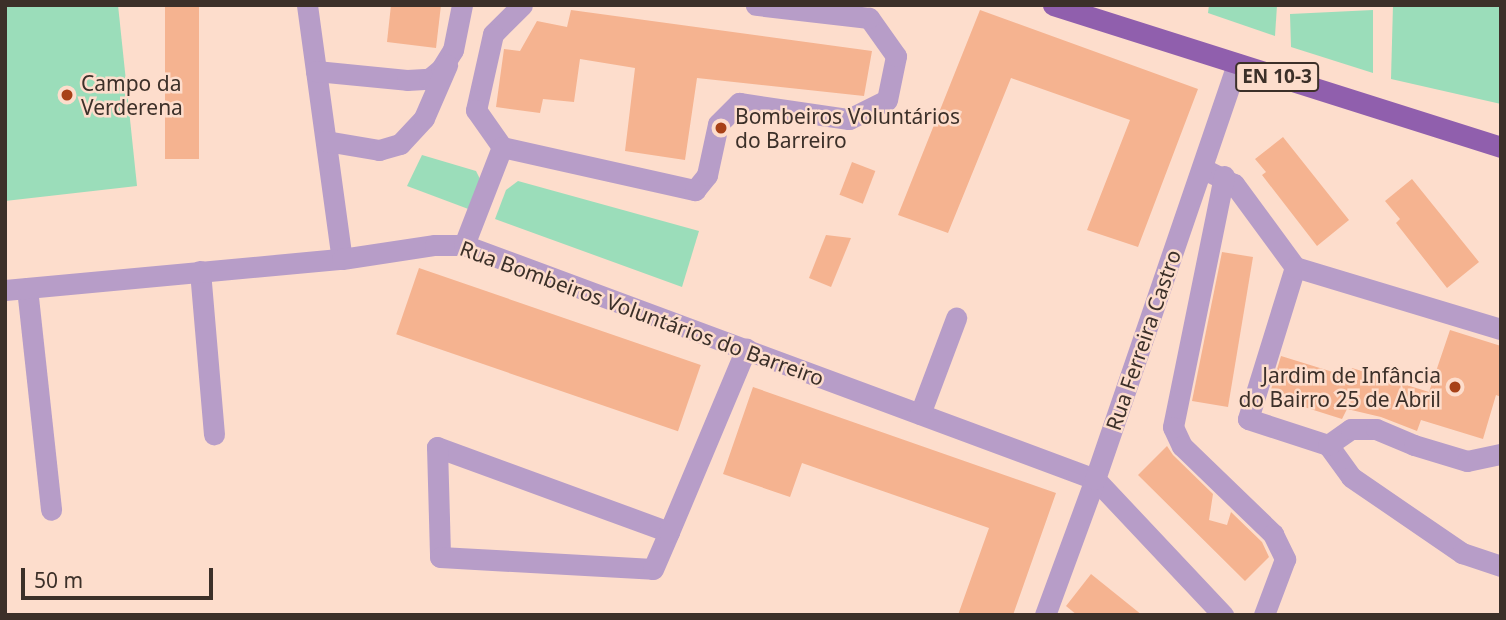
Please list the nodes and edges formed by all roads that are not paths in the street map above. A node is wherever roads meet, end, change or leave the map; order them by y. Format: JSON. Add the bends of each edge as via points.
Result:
{"nodes":[{"id":1,"x":307,"y":5,"type":"edge"},
{"id":2,"x":462,"y":5,"type":"edge"},
{"id":3,"x":522,"y":5,"type":"edge"},
{"id":4,"x":756,"y":5,"type":"edge"},
{"id":5,"x":1053,"y":5,"type":"edge"},
{"id":6,"x":453,"y":50,"type":"junction"},
{"id":7,"x":1237,"y":64,"type":"junction"},
{"id":8,"x":316,"y":71,"type":"junction"},
{"id":9,"x":326,"y":141,"type":"junction"},
{"id":10,"x":502,"y":147,"type":"junction"},
{"id":11,"x":1501,"y":147,"type":"edge"},
{"id":12,"x":1202,"y":168,"type":"junction"},
{"id":13,"x":1223,"y":176,"type":"junction"},
{"id":14,"x":464,"y":245,"type":"junction"},
{"id":15,"x":342,"y":258,"type":"junction"},
{"id":16,"x":1295,"y":267,"type":"junction"},
{"id":17,"x":200,"y":271,"type":"junction"},
{"id":18,"x":27,"y":288,"type":"junction"},
{"id":19,"x":5,"y":290,"type":"edge"},
{"id":20,"x":956,"y":318,"type":"dead end"},
{"id":21,"x":1501,"y":329,"type":"edge"},
{"id":22,"x":746,"y":349,"type":"junction"},
{"id":23,"x":920,"y":414,"type":"junction"},
{"id":24,"x":214,"y":434,"type":"dead end"},
{"id":25,"x":1328,"y":445,"type":"junction"},
{"id":26,"x":1501,"y":454,"type":"edge"},
{"id":27,"x":1096,"y":479,"type":"junction"},
{"id":28,"x":51,"y":510,"type":"dead end"},
{"id":29,"x":669,"y":532,"type":"junction"},
{"id":30,"x":1501,"y":566,"type":"edge"},
{"id":31,"x":1045,"y":615,"type":"edge"},
{"id":32,"x":1223,"y":615,"type":"edge"},
{"id":33,"x":1264,"y":615,"type":"edge"}],
"edges":[{"from":1,"to":8,"type":"street"},
{"from":2,"to":6,"type":"street"},
{"from":3,"to":10,"type":"street","via":[[493,34],[476,110]]},
{"from":4,"to":10,"type":"street","via":[[869,18],[896,55],[887,100],[849,119],[738,103],[718,124],[707,175],[695,190]]},
{"from":5,"to":7,"type":"main road","number":"EN 10-3"},
{"from":6,"to":8,"type":"street","via":[[441,69],[418,81]]},
{"from":6,"to":9,"type":"street","via":[[429,109],[400,144],[379,150]]},
{"from":7,"to":11,"type":"main road","number":"EN 10-3"},
{"from":7,"to":12,"type":"street","name":"Rua Ferreira Castro"},
{"from":8,"to":9,"type":"street"},
{"from":9,"to":15,"type":"street"},
{"from":10,"to":14,"type":"street"},
{"from":12,"to":13,"type":"street"},
{"from":12,"to":27,"type":"street","name":"Rua Ferreira Castro"},
{"from":13,"to":16,"type":"street","via":[[1234,184]]},
{"from":13,"to":33,"type":"street","via":[[1173,427],[1182,446],[1273,534],[1285,559]]},
{"from":14,"to":15,"type":"street","name":"Rua Bombeiros Voluntários do Barreiro"},
{"from":14,"to":22,"type":"street","name":"Rua Bombeiros Voluntários do Barreiro"},
{"from":15,"to":17,"type":"street","name":"Rua Bombeiros Voluntários do Barreiro"},
{"from":16,"to":21,"type":"street"},
{"from":16,"to":25,"type":"street","via":[[1248,419]]},
{"from":17,"to":18,"type":"street","name":"Rua Bombeiros Voluntários do Barreiro"},
{"from":17,"to":24,"type":"street"},
{"from":18,"to":19,"type":"street","name":"Rua Bombeiros Voluntários do Barreiro"},
{"from":18,"to":28,"type":"street"},
{"from":20,"to":23,"type":"street"},
{"from":22,"to":23,"type":"street","name":"Rua Bombeiros Voluntários do Barreiro"},
{"from":22,"to":29,"type":"street"},
{"from":23,"to":27,"type":"street","name":"Rua Bombeiros Voluntários do Barreiro"},
{"from":25,"to":26,"type":"street","via":[[1351,429],[1376,429],[1467,461]]},
{"from":25,"to":30,"type":"street","via":[[1351,477],[1462,553]]},
{"from":27,"to":31,"type":"street","name":"Rua Ferreira Castro"},
{"from":27,"to":32,"type":"street"},
{"from":29,"to":29,"type":"street","via":[[653,569],[440,557],[437,447]]}]}
